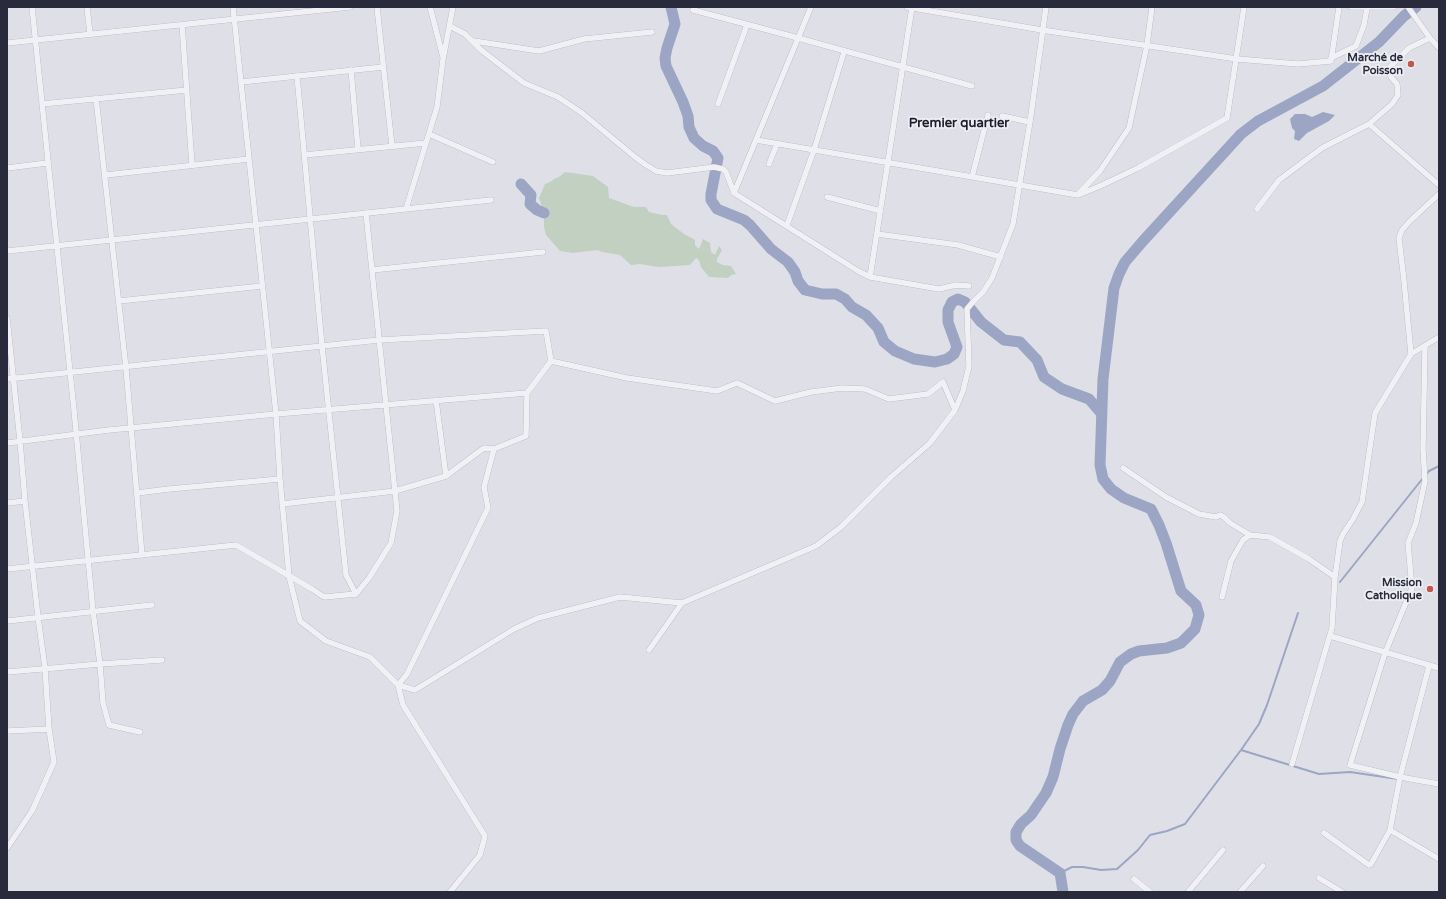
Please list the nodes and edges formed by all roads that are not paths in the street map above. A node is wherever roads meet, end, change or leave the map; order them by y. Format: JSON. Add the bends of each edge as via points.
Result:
{"nodes":[{"id":1,"x":32,"y":7,"type":"edge"},
{"id":2,"x":87,"y":7,"type":"edge"},
{"id":3,"x":233,"y":7,"type":"edge"},
{"id":4,"x":350,"y":7,"type":"edge"},
{"id":5,"x":377,"y":7,"type":"edge"},
{"id":6,"x":430,"y":7,"type":"edge"},
{"id":7,"x":454,"y":7,"type":"edge"},
{"id":8,"x":810,"y":7,"type":"edge"},
{"id":9,"x":911,"y":7,"type":"edge"},
{"id":10,"x":1046,"y":7,"type":"edge"},
{"id":11,"x":1152,"y":7,"type":"edge"},
{"id":12,"x":1244,"y":7,"type":"edge"},
{"id":13,"x":1339,"y":7,"type":"edge"},
{"id":14,"x":1351,"y":7,"type":"edge"},
{"id":15,"x":1394,"y":7,"type":"edge"},
{"id":16,"x":1408,"y":7,"type":"edge"},
{"id":17,"x":1362,"y":8,"type":"edge"},
{"id":18,"x":290,"y":10,"type":"edge"},
{"id":19,"x":693,"y":10,"type":"dead end"},
{"id":20,"x":234,"y":18,"type":"junction"},
{"id":21,"x":182,"y":24,"type":"junction"},
{"id":22,"x":747,"y":25,"type":"junction"},
{"id":23,"x":450,"y":26,"type":"junction"},
{"id":24,"x":1042,"y":30,"type":"junction"},
{"id":25,"x":652,"y":32,"type":"dead end"},
{"id":26,"x":90,"y":34,"type":"junction"},
{"id":27,"x":798,"y":38,"type":"junction"},
{"id":28,"x":1430,"y":38,"type":"junction"},
{"id":29,"x":36,"y":40,"type":"junction"},
{"id":30,"x":474,"y":41,"type":"junction"},
{"id":31,"x":7,"y":43,"type":"edge"},
{"id":32,"x":1147,"y":45,"type":"junction"},
{"id":33,"x":1439,"y":48,"type":"edge"},
{"id":34,"x":844,"y":52,"type":"junction"},
{"id":35,"x":1331,"y":58,"type":"junction"},
{"id":36,"x":443,"y":59,"type":"junction"},
{"id":37,"x":1236,"y":59,"type":"junction"},
{"id":38,"x":383,"y":67,"type":"junction"},
{"id":39,"x":903,"y":68,"type":"junction"},
{"id":40,"x":351,"y":70,"type":"junction"},
{"id":41,"x":297,"y":76,"type":"junction"},
{"id":42,"x":241,"y":82,"type":"junction"},
{"id":43,"x":972,"y":86,"type":"dead end"},
{"id":44,"x":187,"y":90,"type":"junction"},
{"id":45,"x":96,"y":98,"type":"junction"},
{"id":46,"x":42,"y":104,"type":"junction"},
{"id":47,"x":718,"y":104,"type":"dead end"},
{"id":48,"x":988,"y":115,"type":"dead end"},
{"id":49,"x":1002,"y":116,"type":"dead end"},
{"id":50,"x":1030,"y":122,"type":"junction"},
{"id":51,"x":1369,"y":124,"type":"junction"},
{"id":52,"x":429,"y":134,"type":"junction"},
{"id":53,"x":756,"y":140,"type":"junction"},
{"id":54,"x":426,"y":143,"type":"junction"},
{"id":55,"x":777,"y":144,"type":"junction"},
{"id":56,"x":392,"y":146,"type":"junction"},
{"id":57,"x":358,"y":149,"type":"junction"},
{"id":58,"x":814,"y":150,"type":"junction"},
{"id":59,"x":304,"y":155,"type":"junction"},
{"id":60,"x":249,"y":158,"type":"junction"},
{"id":61,"x":493,"y":162,"type":"dead end"},
{"id":62,"x":47,"y":163,"type":"junction"},
{"id":63,"x":888,"y":163,"type":"junction"},
{"id":64,"x":768,"y":164,"type":"dead end"},
{"id":65,"x":192,"y":165,"type":"junction"},
{"id":66,"x":7,"y":168,"type":"edge"},
{"id":67,"x":106,"y":176,"type":"junction"},
{"id":68,"x":972,"y":177,"type":"junction"},
{"id":69,"x":1019,"y":185,"type":"junction"},
{"id":70,"x":1439,"y":185,"type":"edge"},
{"id":71,"x":734,"y":193,"type":"junction"},
{"id":72,"x":1439,"y":194,"type":"edge"},
{"id":73,"x":1078,"y":195,"type":"junction"},
{"id":74,"x":827,"y":197,"type":"dead end"},
{"id":75,"x":491,"y":200,"type":"dead end"},
{"id":76,"x":406,"y":209,"type":"junction"},
{"id":77,"x":1257,"y":209,"type":"dead end"},
{"id":78,"x":881,"y":212,"type":"junction"},
{"id":79,"x":366,"y":213,"type":"junction"},
{"id":80,"x":311,"y":219,"type":"junction"},
{"id":81,"x":256,"y":225,"type":"junction"},
{"id":82,"x":787,"y":225,"type":"junction"},
{"id":83,"x":877,"y":234,"type":"junction"},
{"id":84,"x":113,"y":240,"type":"junction"},
{"id":85,"x":56,"y":246,"type":"junction"},
{"id":86,"x":7,"y":251,"type":"edge"},
{"id":87,"x":543,"y":252,"type":"dead end"},
{"id":88,"x":1001,"y":257,"type":"junction"},
{"id":89,"x":372,"y":270,"type":"junction"},
{"id":90,"x":870,"y":277,"type":"junction"},
{"id":91,"x":262,"y":286,"type":"junction"},
{"id":92,"x":969,"y":286,"type":"dead end"},
{"id":93,"x":119,"y":301,"type":"junction"},
{"id":94,"x":7,"y":318,"type":"edge"},
{"id":95,"x":1439,"y":336,"type":"edge"},
{"id":96,"x":379,"y":340,"type":"junction"},
{"id":97,"x":322,"y":346,"type":"junction"},
{"id":98,"x":1425,"y":346,"type":"junction"},
{"id":99,"x":269,"y":352,"type":"junction"},
{"id":100,"x":1411,"y":354,"type":"junction"},
{"id":101,"x":551,"y":361,"type":"junction"},
{"id":102,"x":126,"y":368,"type":"junction"},
{"id":103,"x":70,"y":374,"type":"junction"},
{"id":104,"x":7,"y":379,"type":"edge"},
{"id":105,"x":14,"y":379,"type":"junction"},
{"id":106,"x":527,"y":393,"type":"junction"},
{"id":107,"x":436,"y":400,"type":"junction"},
{"id":108,"x":386,"y":405,"type":"junction"},
{"id":109,"x":328,"y":410,"type":"junction"},
{"id":110,"x":955,"y":410,"type":"junction"},
{"id":111,"x":276,"y":414,"type":"junction"},
{"id":112,"x":132,"y":428,"type":"junction"},
{"id":113,"x":77,"y":434,"type":"junction"},
{"id":114,"x":20,"y":441,"type":"junction"},
{"id":115,"x":7,"y":443,"type":"edge"},
{"id":116,"x":494,"y":449,"type":"junction"},
{"id":117,"x":1123,"y":468,"type":"dead end"},
{"id":118,"x":446,"y":476,"type":"junction"},
{"id":119,"x":280,"y":480,"type":"junction"},
{"id":120,"x":395,"y":491,"type":"junction"},
{"id":121,"x":137,"y":493,"type":"junction"},
{"id":122,"x":338,"y":498,"type":"junction"},
{"id":123,"x":25,"y":501,"type":"junction"},
{"id":124,"x":7,"y":503,"type":"edge"},
{"id":125,"x":282,"y":504,"type":"junction"},
{"id":126,"x":1250,"y":535,"type":"junction"},
{"id":127,"x":142,"y":555,"type":"junction"},
{"id":128,"x":88,"y":560,"type":"junction"},
{"id":129,"x":32,"y":566,"type":"junction"},
{"id":130,"x":7,"y":569,"type":"edge"},
{"id":131,"x":289,"y":576,"type":"junction"},
{"id":132,"x":1335,"y":577,"type":"junction"},
{"id":133,"x":356,"y":594,"type":"junction"},
{"id":134,"x":1222,"y":597,"type":"dead end"},
{"id":135,"x":682,"y":603,"type":"junction"},
{"id":136,"x":152,"y":605,"type":"dead end"},
{"id":137,"x":93,"y":611,"type":"junction"},
{"id":138,"x":38,"y":617,"type":"junction"},
{"id":139,"x":7,"y":620,"type":"edge"},
{"id":140,"x":1330,"y":636,"type":"junction"},
{"id":141,"x":649,"y":650,"type":"dead end"},
{"id":142,"x":1385,"y":653,"type":"junction"},
{"id":143,"x":162,"y":660,"type":"dead end"},
{"id":144,"x":100,"y":664,"type":"junction"},
{"id":145,"x":1429,"y":666,"type":"junction"},
{"id":146,"x":45,"y":668,"type":"junction"},
{"id":147,"x":1439,"y":668,"type":"edge"},
{"id":148,"x":7,"y":672,"type":"edge"},
{"id":149,"x":398,"y":686,"type":"junction"},
{"id":150,"x":49,"y":729,"type":"junction"},
{"id":151,"x":7,"y":731,"type":"edge"},
{"id":152,"x":140,"y":732,"type":"dead end"},
{"id":153,"x":1292,"y":764,"type":"dead end"},
{"id":154,"x":1400,"y":777,"type":"junction"},
{"id":155,"x":1439,"y":784,"type":"edge"},
{"id":156,"x":1390,"y":830,"type":"junction"},
{"id":157,"x":1324,"y":833,"type":"dead end"},
{"id":158,"x":7,"y":848,"type":"edge"},
{"id":159,"x":1223,"y":850,"type":"dead end"},
{"id":160,"x":1439,"y":859,"type":"edge"},
{"id":161,"x":1263,"y":866,"type":"dead end"},
{"id":162,"x":1319,"y":878,"type":"dead end"},
{"id":163,"x":1134,"y":879,"type":"dead end"},
{"id":164,"x":1339,"y":891,"type":"edge"},
{"id":165,"x":450,"y":892,"type":"edge"},
{"id":166,"x":1150,"y":892,"type":"edge"},
{"id":167,"x":1188,"y":892,"type":"edge"},
{"id":168,"x":1240,"y":892,"type":"edge"}],
"edges":[{"from":1,"to":29,"type":"street"},
{"from":2,"to":26,"type":"street"},
{"from":3,"to":20,"type":"street"},
{"from":4,"to":18,"type":"street"},
{"from":5,"to":38,"type":"street"},
{"from":6,"to":36,"type":"street"},
{"from":7,"to":23,"type":"street"},
{"from":8,"to":27,"type":"street"},
{"from":9,"to":24,"type":"street"},
{"from":9,"to":39,"type":"street"},
{"from":10,"to":24,"type":"street"},
{"from":11,"to":32,"type":"street"},
{"from":12,"to":37,"type":"street"},
{"from":13,"to":35,"type":"street"},
{"from":14,"to":17,"type":"street"},
{"from":15,"to":17,"type":"street"},
{"from":16,"to":28,"type":"street"},
{"from":17,"to":35,"type":"street","via":[[1364,25],[1356,46]]},
{"from":18,"to":20,"type":"street"},
{"from":19,"to":22,"type":"street"},
{"from":20,"to":21,"type":"street"},
{"from":20,"to":42,"type":"street"},
{"from":21,"to":26,"type":"street"},
{"from":21,"to":44,"type":"street"},
{"from":22,"to":27,"type":"street"},
{"from":22,"to":47,"type":"street"},
{"from":23,"to":30,"type":"street"},
{"from":23,"to":36,"type":"street"},
{"from":24,"to":32,"type":"street"},
{"from":24,"to":50,"type":"street"},
{"from":25,"to":30,"type":"street","via":[[584,39],[539,51]]},
{"from":26,"to":29,"type":"street"},
{"from":27,"to":34,"type":"street"},
{"from":27,"to":53,"type":"street"},
{"from":28,"to":33,"type":"street"},
{"from":28,"to":51,"type":"street","via":[[1409,48],[1389,68],[1391,77],[1397,84],[1398,95],[1392,104]]},
{"from":29,"to":31,"type":"street"},
{"from":29,"to":46,"type":"street"},
{"from":30,"to":71,"type":"street","via":[[481,50],[524,83],[558,97],[656,171],[667,173],[714,167],[723,169]]},
{"from":32,"to":37,"type":"street"},
{"from":32,"to":73,"type":"street","via":[[1128,128],[1100,171]]},
{"from":34,"to":39,"type":"street"},
{"from":34,"to":58,"type":"street"},
{"from":35,"to":37,"type":"street","via":[[1330,61],[1298,64]]},
{"from":36,"to":52,"type":"street","via":[[437,108]]},
{"from":37,"to":73,"type":"street","via":[[1227,118],[1138,168]]},
{"from":38,"to":40,"type":"street"},
{"from":38,"to":56,"type":"street"},
{"from":39,"to":43,"type":"street"},
{"from":39,"to":63,"type":"street"},
{"from":40,"to":41,"type":"street"},
{"from":40,"to":57,"type":"street"},
{"from":41,"to":42,"type":"street"},
{"from":41,"to":59,"type":"street"},
{"from":42,"to":60,"type":"street"},
{"from":44,"to":45,"type":"street"},
{"from":44,"to":65,"type":"street"},
{"from":45,"to":46,"type":"street"},
{"from":45,"to":67,"type":"street"},
{"from":46,"to":62,"type":"street"},
{"from":48,"to":68,"type":"street"},
{"from":49,"to":50,"type":"street"},
{"from":50,"to":69,"type":"street"},
{"from":51,"to":70,"type":"street"},
{"from":51,"to":77,"type":"street","via":[[1322,148],[1279,180]]},
{"from":52,"to":54,"type":"street"},
{"from":52,"to":61,"type":"street"},
{"from":53,"to":55,"type":"street"},
{"from":53,"to":71,"type":"street"},
{"from":54,"to":56,"type":"street"},
{"from":54,"to":76,"type":"street"},
{"from":55,"to":58,"type":"street"},
{"from":55,"to":64,"type":"street"},
{"from":56,"to":57,"type":"street"},
{"from":57,"to":59,"type":"street"},
{"from":58,"to":63,"type":"street"},
{"from":58,"to":82,"type":"street"},
{"from":59,"to":80,"type":"street"},
{"from":60,"to":65,"type":"street"},
{"from":60,"to":81,"type":"street"},
{"from":62,"to":66,"type":"street"},
{"from":62,"to":85,"type":"street"},
{"from":63,"to":68,"type":"street"},
{"from":63,"to":78,"type":"street"},
{"from":65,"to":67,"type":"street"},
{"from":67,"to":84,"type":"street"},
{"from":68,"to":69,"type":"street"},
{"from":69,"to":73,"type":"street"},
{"from":69,"to":88,"type":"street","via":[[1013,224]]},
{"from":71,"to":82,"type":"street"},
{"from":72,"to":100,"type":"street","via":[[1410,221],[1399,238]]},
{"from":74,"to":78,"type":"street"},
{"from":75,"to":76,"type":"street"},
{"from":76,"to":79,"type":"street"},
{"from":78,"to":83,"type":"street"},
{"from":79,"to":80,"type":"street"},
{"from":79,"to":89,"type":"street"},
{"from":80,"to":81,"type":"street"},
{"from":80,"to":97,"type":"street"},
{"from":81,"to":84,"type":"street"},
{"from":81,"to":91,"type":"street"},
{"from":82,"to":90,"type":"street"},
{"from":83,"to":88,"type":"street","via":[[958,245]]},
{"from":83,"to":90,"type":"street"},
{"from":84,"to":85,"type":"street"},
{"from":84,"to":93,"type":"street"},
{"from":85,"to":86,"type":"street"},
{"from":85,"to":103,"type":"street"},
{"from":87,"to":89,"type":"street"},
{"from":88,"to":110,"type":"street","via":[[989,283],[967,309],[969,366],[963,392]]},
{"from":89,"to":96,"type":"street"},
{"from":90,"to":92,"type":"street","via":[[938,289],[956,285]]},
{"from":91,"to":93,"type":"street"},
{"from":91,"to":99,"type":"street"},
{"from":93,"to":102,"type":"street"},
{"from":94,"to":105,"type":"street"},
{"from":95,"to":98,"type":"street"},
{"from":96,"to":97,"type":"street"},
{"from":96,"to":101,"type":"street","via":[[546,331]]},
{"from":96,"to":108,"type":"street"},
{"from":97,"to":99,"type":"street"},
{"from":97,"to":109,"type":"street"},
{"from":98,"to":100,"type":"street"},
{"from":98,"to":142,"type":"street","via":[[1425,481],[1416,523],[1408,543],[1412,588]]},
{"from":99,"to":102,"type":"street"},
{"from":99,"to":111,"type":"street"},
{"from":100,"to":132,"type":"street","via":[[1375,413],[1362,502],[1340,540]]},
{"from":101,"to":106,"type":"street"},
{"from":101,"to":110,"type":"street","via":[[627,378],[717,391],[737,383],[775,401],[842,388],[865,390],[889,399],[928,394],[943,382]]},
{"from":102,"to":103,"type":"street"},
{"from":102,"to":112,"type":"street"},
{"from":103,"to":105,"type":"street"},
{"from":103,"to":113,"type":"street"},
{"from":104,"to":105,"type":"street"},
{"from":105,"to":114,"type":"street"},
{"from":106,"to":107,"type":"street"},
{"from":106,"to":116,"type":"street","via":[[526,436]]},
{"from":107,"to":108,"type":"street"},
{"from":107,"to":118,"type":"street"},
{"from":108,"to":109,"type":"street"},
{"from":108,"to":120,"type":"street"},
{"from":109,"to":111,"type":"street"},
{"from":109,"to":122,"type":"street"},
{"from":110,"to":135,"type":"street","via":[[930,443],[891,477],[841,527],[816,546]]},
{"from":111,"to":112,"type":"street"},
{"from":111,"to":119,"type":"street"},
{"from":112,"to":113,"type":"street"},
{"from":112,"to":121,"type":"street"},
{"from":113,"to":114,"type":"street"},
{"from":113,"to":128,"type":"street"},
{"from":114,"to":115,"type":"street"},
{"from":114,"to":123,"type":"street"},
{"from":116,"to":118,"type":"street","via":[[484,448]]},
{"from":116,"to":149,"type":"street","via":[[484,487],[488,508],[407,674]]},
{"from":117,"to":126,"type":"street","via":[[1166,497],[1199,514],[1212,517],[1220,515]]},
{"from":118,"to":120,"type":"street"},
{"from":119,"to":121,"type":"street"},
{"from":119,"to":125,"type":"street"},
{"from":120,"to":122,"type":"street"},
{"from":120,"to":133,"type":"street","via":[[397,511],[391,543]]},
{"from":121,"to":127,"type":"street"},
{"from":122,"to":125,"type":"street"},
{"from":122,"to":133,"type":"street","via":[[346,575]]},
{"from":123,"to":124,"type":"street"},
{"from":123,"to":129,"type":"street"},
{"from":125,"to":131,"type":"street"},
{"from":126,"to":132,"type":"street","via":[[1270,537]]},
{"from":126,"to":134,"type":"street","via":[[1243,540],[1231,561]]},
{"from":127,"to":128,"type":"street"},
{"from":127,"to":131,"type":"street","via":[[236,545]]},
{"from":128,"to":129,"type":"street"},
{"from":128,"to":137,"type":"street"},
{"from":129,"to":130,"type":"street"},
{"from":129,"to":138,"type":"street"},
{"from":131,"to":133,"type":"street","via":[[324,597]]},
{"from":131,"to":149,"type":"street","via":[[300,621],[326,641],[370,657]]},
{"from":132,"to":140,"type":"street"},
{"from":135,"to":141,"type":"street"},
{"from":135,"to":149,"type":"street","via":[[620,597],[538,618],[514,629],[415,690]]},
{"from":136,"to":137,"type":"street"},
{"from":137,"to":138,"type":"street"},
{"from":137,"to":144,"type":"street"},
{"from":138,"to":139,"type":"street"},
{"from":138,"to":146,"type":"street"},
{"from":140,"to":142,"type":"street"},
{"from":140,"to":153,"type":"street"},
{"from":142,"to":145,"type":"street"},
{"from":142,"to":154,"type":"street","via":[[1350,765]]},
{"from":143,"to":144,"type":"street"},
{"from":144,"to":146,"type":"street"},
{"from":144,"to":152,"type":"street","via":[[103,703],[109,725]]},
{"from":145,"to":147,"type":"street"},
{"from":145,"to":154,"type":"street"},
{"from":146,"to":148,"type":"street"},
{"from":146,"to":150,"type":"street"},
{"from":149,"to":165,"type":"street","via":[[403,705],[484,836],[480,855]]},
{"from":150,"to":151,"type":"street"},
{"from":150,"to":158,"type":"street","via":[[54,762],[32,811]]},
{"from":154,"to":155,"type":"street"},
{"from":154,"to":156,"type":"street"},
{"from":156,"to":157,"type":"street","via":[[1370,865]]},
{"from":156,"to":160,"type":"street"},
{"from":159,"to":167,"type":"street"},
{"from":161,"to":168,"type":"street"},
{"from":162,"to":164,"type":"street"},
{"from":163,"to":166,"type":"street"}]}
